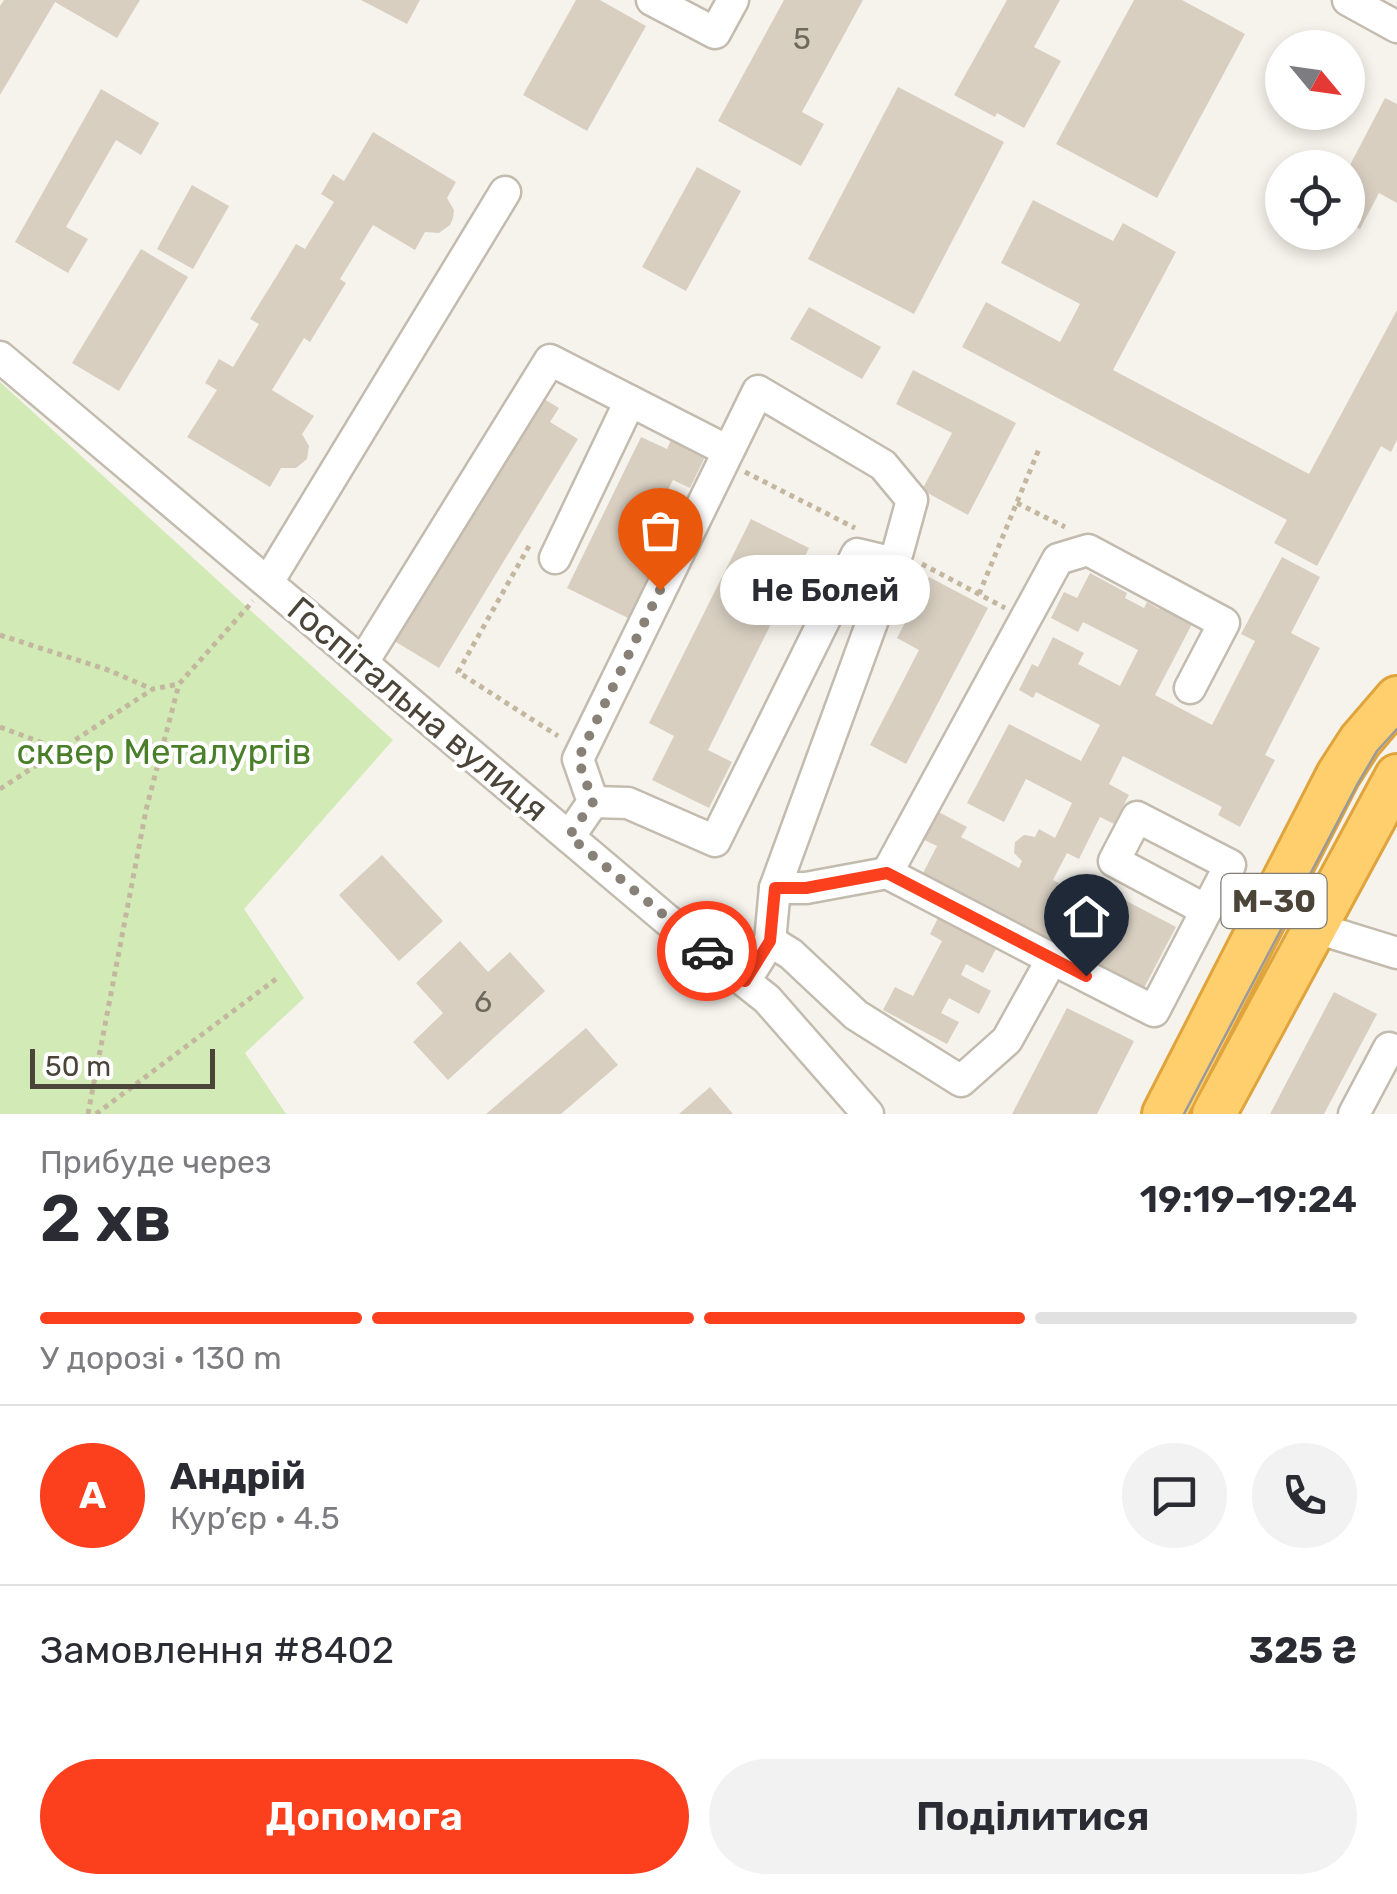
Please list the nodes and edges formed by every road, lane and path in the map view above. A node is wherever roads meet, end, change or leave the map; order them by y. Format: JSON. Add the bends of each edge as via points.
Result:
{"nodes":[{"id":1,"x":652,"y":0,"type":"edge"},
{"id":2,"x":733,"y":0,"type":"edge"},
{"id":3,"x":1348,"y":0,"type":"edge"},
{"id":4,"x":1397,"y":26,"type":"edge"},
{"id":5,"x":505,"y":192,"type":"dead end"},
{"id":6,"x":0,"y":357,"type":"edge"},
{"id":7,"x":630,"y":401,"type":"junction"},
{"id":8,"x":1039,"y":449,"type":"dead end"},
{"id":9,"x":728,"y":451,"type":"junction"},
{"id":10,"x":1016,"y":503,"type":"junction"},
{"id":11,"x":1088,"y":550,"type":"junction"},
{"id":12,"x":555,"y":558,"type":"joint"},
{"id":13,"x":895,"y":563,"type":"junction"},
{"id":14,"x":263,"y":588,"type":"junction"},
{"id":15,"x":979,"y":594,"type":"dead end"},
{"id":16,"x":0,"y":635,"type":"edge"},
{"id":17,"x":363,"y":662,"type":"junction"},
{"id":18,"x":180,"y":684,"type":"junction"},
{"id":19,"x":1190,"y":688,"type":"dead end"},
{"id":20,"x":153,"y":689,"type":"junction"},
{"id":21,"x":1397,"y":698,"type":"edge"},
{"id":22,"x":0,"y":728,"type":"edge"},
{"id":23,"x":59,"y":748,"type":"junction"},
{"id":24,"x":582,"y":751,"type":"junction"},
{"id":25,"x":1397,"y":776,"type":"edge"},
{"id":26,"x":0,"y":789,"type":"edge"},
{"id":27,"x":593,"y":802,"type":"junction"},
{"id":28,"x":569,"y":836,"type":"junction"},
{"id":29,"x":887,"y":873,"type":"junction"},
{"id":30,"x":775,"y":888,"type":"junction"},
{"id":31,"x":1206,"y":910,"type":"dead end"},
{"id":32,"x":1313,"y":927,"type":"junction"},
{"id":33,"x":770,"y":941,"type":"junction"},
{"id":34,"x":1397,"y":953,"type":"edge"},
{"id":35,"x":1052,"y":958,"type":"junction"},
{"id":36,"x":280,"y":976,"type":"dead end"},
{"id":37,"x":745,"y":981,"type":"junction"},
{"id":38,"x":1389,"y":1048,"type":"dead end"},
{"id":39,"x":88,"y":1114,"type":"edge"},
{"id":40,"x":96,"y":1114,"type":"edge"},
{"id":41,"x":868,"y":1114,"type":"edge"},
{"id":42,"x":1164,"y":1114,"type":"edge"},
{"id":43,"x":1214,"y":1114,"type":"edge"},
{"id":44,"x":1354,"y":1114,"type":"edge"}],
"edges":[{"from":1,"to":2,"type":"street","via":[[715,33]]},
{"from":3,"to":4,"type":"street"},
{"from":5,"to":14,"type":"street"},
{"from":6,"to":14,"type":"street","name":"Госпітальна вулиця"},
{"from":7,"to":9,"type":"street"},
{"from":7,"to":12,"type":"street"},
{"from":7,"to":17,"type":"street","via":[[550,360]]},
{"from":8,"to":10,"type":"path"},
{"from":9,"to":13,"type":"street","via":[[758,391],[883,465],[912,500]]},
{"from":9,"to":24,"type":"street"},
{"from":10,"to":11,"type":"path","via":[[1075,532]]},
{"from":10,"to":15,"type":"path"},
{"from":11,"to":19,"type":"street","via":[[1224,623]]},
{"from":11,"to":29,"type":"street","via":[[1058,558]]},
{"from":12,"to":24,"type":"path","via":[[529,546],[458,672]]},
{"from":13,"to":27,"type":"street","via":[[857,554],[715,841],[628,803]]},
{"from":13,"to":30,"type":"street"},
{"from":14,"to":17,"type":"street","name":"Госпітальна вулиця"},
{"from":14,"to":18,"type":"path"},
{"from":16,"to":20,"type":"path"},
{"from":17,"to":28,"type":"street","name":"Госпітальна вулиця"},
{"from":18,"to":20,"type":"path"},
{"from":18,"to":39,"type":"path","via":[[146,810]]},
{"from":20,"to":23,"type":"path"},
{"from":21,"to":42,"type":"highway","number":"М-30","via":[[1338,776]]},
{"from":22,"to":23,"type":"path"},
{"from":23,"to":26,"type":"path"},
{"from":24,"to":27,"type":"street","via":[[578,759]]},
{"from":25,"to":32,"type":"highway","number":"М-30"},
{"from":27,"to":28,"type":"street"},
{"from":28,"to":37,"type":"street","name":"Госпітальна вулиця"},
{"from":29,"to":30,"type":"street"},
{"from":29,"to":35,"type":"street"},
{"from":30,"to":33,"type":"street"},
{"from":31,"to":35,"type":"street","via":[[1154,1011]]},
{"from":32,"to":34,"type":"street"},
{"from":32,"to":43,"type":"highway","number":"М-30"},
{"from":33,"to":35,"type":"street","via":[[856,1016],[961,1081],[1007,1040]]},
{"from":33,"to":37,"type":"street"},
{"from":36,"to":40,"type":"path"},
{"from":37,"to":41,"type":"street","name":"Госпітальна вулиця"},
{"from":38,"to":44,"type":"street"}]}
